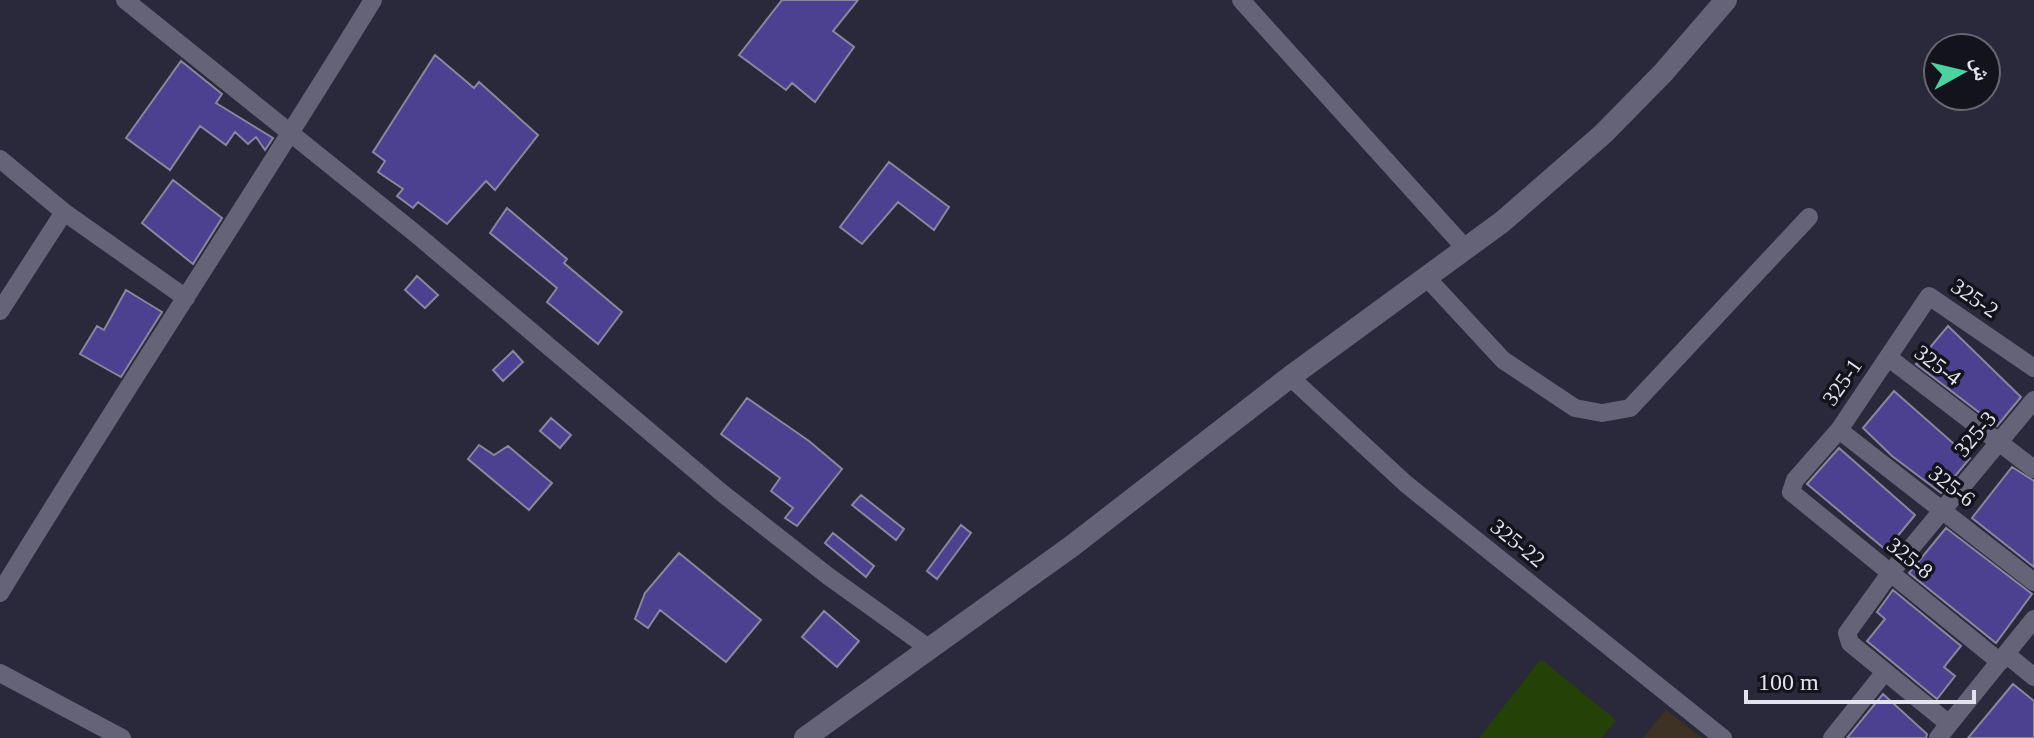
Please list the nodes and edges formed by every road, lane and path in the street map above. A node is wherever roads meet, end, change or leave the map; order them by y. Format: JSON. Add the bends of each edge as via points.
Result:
{"nodes":[{"id":1,"x":125,"y":0,"type":"edge"},
{"id":2,"x":373,"y":0,"type":"edge"},
{"id":3,"x":1241,"y":0,"type":"edge"},
{"id":4,"x":1726,"y":0,"type":"edge"},
{"id":5,"x":291,"y":133,"type":"junction"},
{"id":6,"x":0,"y":159,"type":"edge"},
{"id":7,"x":64,"y":212,"type":"junction"},
{"id":8,"x":1809,"y":217,"type":"dead end"},
{"id":9,"x":1466,"y":249,"type":"junction"},
{"id":10,"x":1427,"y":278,"type":"junction"},
{"id":11,"x":1929,"y":296,"type":"joint"},
{"id":12,"x":186,"y":298,"type":"junction"},
{"id":13,"x":0,"y":311,"type":"edge"},
{"id":14,"x":1889,"y":358,"type":"junction"},
{"id":15,"x":2034,"y":368,"type":"edge"},
{"id":16,"x":1290,"y":377,"type":"junction"},
{"id":17,"x":2034,"y":400,"type":"edge"},
{"id":18,"x":1839,"y":430,"type":"junction"},
{"id":19,"x":1999,"y":442,"type":"junction"},
{"id":20,"x":2034,"y":469,"type":"edge"},
{"id":21,"x":1791,"y":492,"type":"joint"},
{"id":22,"x":1943,"y":510,"type":"junction"},
{"id":23,"x":1891,"y":572,"type":"junction"},
{"id":24,"x":2034,"y":582,"type":"edge"},
{"id":25,"x":0,"y":593,"type":"edge"},
{"id":26,"x":2034,"y":619,"type":"edge"},
{"id":27,"x":930,"y":649,"type":"junction"},
{"id":28,"x":2003,"y":658,"type":"junction"},
{"id":29,"x":0,"y":673,"type":"edge"},
{"id":30,"x":1884,"y":673,"type":"junction"},
{"id":31,"x":2034,"y":677,"type":"edge"},
{"id":32,"x":1944,"y":731,"type":"edge"},
{"id":33,"x":122,"y":738,"type":"edge"},
{"id":34,"x":805,"y":738,"type":"edge"},
{"id":35,"x":1723,"y":738,"type":"edge"},
{"id":36,"x":1832,"y":738,"type":"edge"}],
"edges":[{"from":1,"to":5,"type":"street"},
{"from":2,"to":5,"type":"street"},
{"from":3,"to":9,"type":"street"},
{"from":4,"to":9,"type":"street","via":[[1592,144]]},
{"from":5,"to":12,"type":"street"},
{"from":5,"to":27,"type":"street","via":[[722,493]]},
{"from":6,"to":7,"type":"street"},
{"from":7,"to":12,"type":"street"},
{"from":7,"to":13,"type":"street"},
{"from":8,"to":10,"type":"street","via":[[1630,408],[1602,413],[1575,408],[1503,360]]},
{"from":9,"to":10,"type":"street"},
{"from":10,"to":16,"type":"street"},
{"from":11,"to":14,"type":"street","name":"325-1"},
{"from":11,"to":15,"type":"street","name":"325-2"},
{"from":12,"to":25,"type":"street"},
{"from":14,"to":18,"type":"street","name":"325-1"},
{"from":14,"to":19,"type":"street","name":"325-4"},
{"from":16,"to":27,"type":"street"},
{"from":16,"to":35,"type":"street","name":"325-22","via":[[1406,484]]},
{"from":17,"to":19,"type":"street","name":"325-3"},
{"from":18,"to":21,"type":"street","name":"325-1","via":[[1795,480]]},
{"from":18,"to":22,"type":"street","name":"325-6"},
{"from":19,"to":20,"type":"street","name":"325-4"},
{"from":19,"to":22,"type":"street","name":"325-3"},
{"from":21,"to":23,"type":"street","name":"325-8"},
{"from":22,"to":23,"type":"street","name":"325-3"},
{"from":22,"to":24,"type":"street","name":"325-6"},
{"from":23,"to":28,"type":"street","name":"325-8"},
{"from":23,"to":30,"type":"street","name":"325-3","via":[[1846,637]]},
{"from":26,"to":28,"type":"street"},
{"from":27,"to":34,"type":"street"},
{"from":28,"to":31,"type":"street","name":"325-8"},
{"from":28,"to":32,"type":"street"},
{"from":29,"to":33,"type":"street"},
{"from":30,"to":32,"type":"street"},
{"from":30,"to":36,"type":"street"}]}
